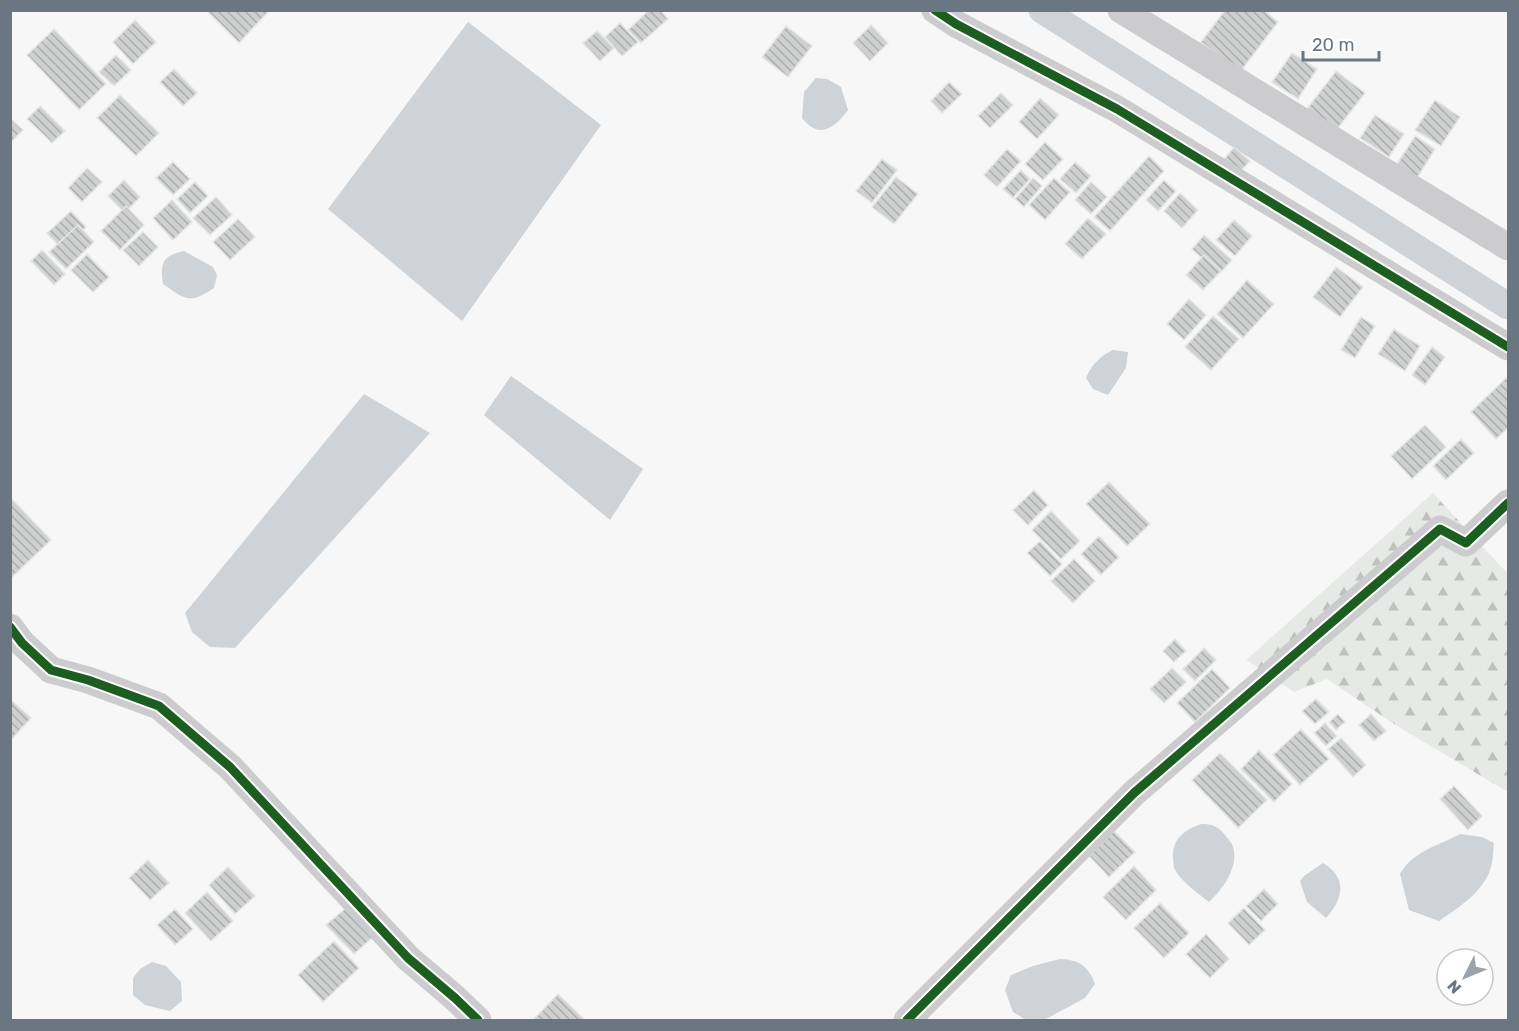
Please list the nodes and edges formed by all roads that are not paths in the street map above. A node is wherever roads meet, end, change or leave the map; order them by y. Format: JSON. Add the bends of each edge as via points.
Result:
{"nodes":[{"id":1,"x":935,"y":10,"type":"edge"},
{"id":2,"x":1121,"y":10,"type":"edge"},
{"id":3,"x":1509,"y":247,"type":"edge"},
{"id":4,"x":1509,"y":346,"type":"edge"},
{"id":5,"x":1509,"y":503,"type":"edge"},
{"id":6,"x":10,"y":627,"type":"edge"},
{"id":7,"x":478,"y":1020,"type":"edge"},
{"id":8,"x":907,"y":1020,"type":"edge"}],
"edges":[{"from":1,"to":4,"type":"street","via":[[1117,109]]},
{"from":2,"to":3,"type":"street"},
{"from":5,"to":8,"type":"street","via":[[1466,543],[1440,529],[1134,793]]},
{"from":6,"to":7,"type":"street","via":[[51,670],[159,706],[230,766],[408,958]]}]}
